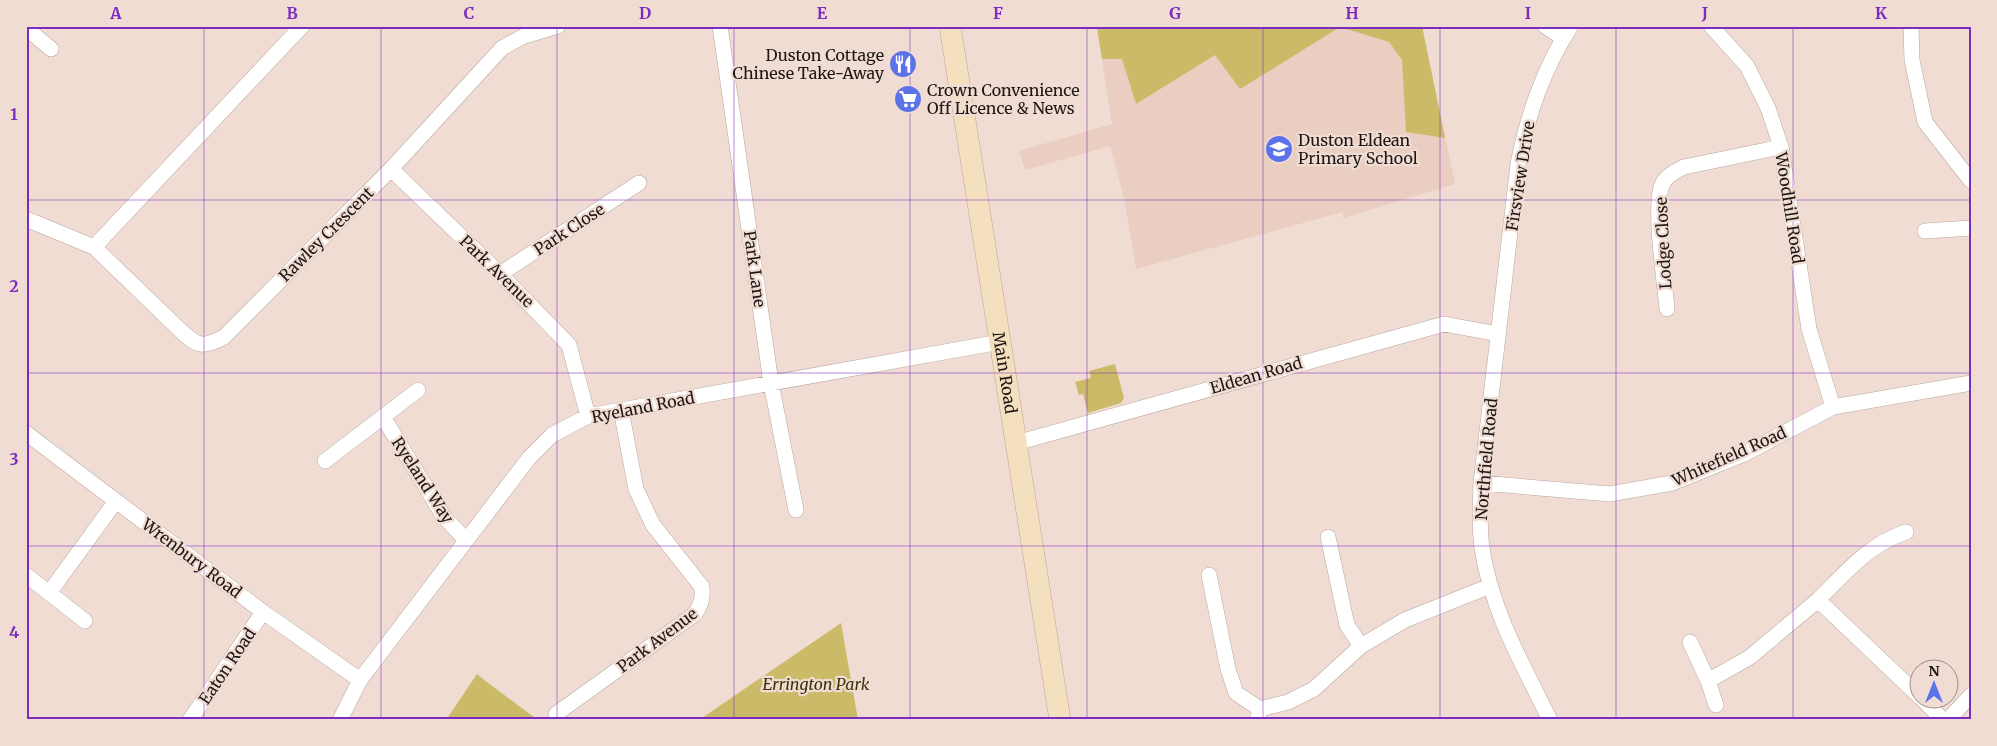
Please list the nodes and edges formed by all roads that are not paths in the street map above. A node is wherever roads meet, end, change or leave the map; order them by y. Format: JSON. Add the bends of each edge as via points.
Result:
{"nodes":[{"id":1,"x":302,"y":26,"type":"edge"},
{"id":2,"x":558,"y":26,"type":"edge"},
{"id":3,"x":720,"y":26,"type":"edge"},
{"id":4,"x":950,"y":26,"type":"edge"},
{"id":5,"x":1545,"y":26,"type":"edge"},
{"id":6,"x":1711,"y":26,"type":"edge"},
{"id":7,"x":1911,"y":26,"type":"edge"},
{"id":8,"x":26,"y":28,"type":"edge"},
{"id":9,"x":1567,"y":32,"type":"edge"},
{"id":10,"x":50,"y":48,"type":"dead end"},
{"id":11,"x":1781,"y":147,"type":"junction"},
{"id":12,"x":391,"y":169,"type":"junction"},
{"id":13,"x":1971,"y":181,"type":"edge"},
{"id":14,"x":639,"y":183,"type":"dead end"},
{"id":15,"x":26,"y":219,"type":"edge"},
{"id":16,"x":1971,"y":228,"type":"edge"},
{"id":17,"x":1925,"y":230,"type":"dead end"},
{"id":18,"x":94,"y":247,"type":"junction"},
{"id":19,"x":500,"y":274,"type":"junction"},
{"id":20,"x":1667,"y":309,"type":"dead end"},
{"id":21,"x":1498,"y":334,"type":"junction"},
{"id":22,"x":1000,"y":342,"type":"junction"},
{"id":23,"x":1971,"y":383,"type":"edge"},
{"id":24,"x":772,"y":384,"type":"junction"},
{"id":25,"x":418,"y":390,"type":"dead end"},
{"id":26,"x":1833,"y":407,"type":"junction"},
{"id":27,"x":621,"y":410,"type":"junction"},
{"id":28,"x":588,"y":416,"type":"junction"},
{"id":29,"x":383,"y":417,"type":"junction"},
{"id":30,"x":26,"y":433,"type":"edge"},
{"id":31,"x":1016,"y":443,"type":"junction"},
{"id":32,"x":325,"y":461,"type":"dead end"},
{"id":33,"x":1481,"y":483,"type":"junction"},
{"id":34,"x":116,"y":501,"type":"junction"},
{"id":35,"x":796,"y":510,"type":"dead end"},
{"id":36,"x":1906,"y":532,"type":"dead end"},
{"id":37,"x":1328,"y":537,"type":"dead end"},
{"id":38,"x":466,"y":540,"type":"junction"},
{"id":39,"x":26,"y":575,"type":"edge"},
{"id":40,"x":1209,"y":576,"type":"dead end"},
{"id":41,"x":1490,"y":586,"type":"junction"},
{"id":42,"x":50,"y":594,"type":"junction"},
{"id":43,"x":1818,"y":600,"type":"junction"},
{"id":44,"x":263,"y":612,"type":"junction"},
{"id":45,"x":85,"y":622,"type":"dead end"},
{"id":46,"x":1690,"y":642,"type":"dead end"},
{"id":47,"x":1361,"y":646,"type":"junction"},
{"id":48,"x":360,"y":680,"type":"junction"},
{"id":49,"x":1708,"y":681,"type":"junction"},
{"id":50,"x":1910,"y":688,"type":"edge"},
{"id":51,"x":1969,"y":701,"type":"edge"},
{"id":52,"x":1716,"y":705,"type":"dead end"},
{"id":53,"x":1930,"y":708,"type":"edge"},
{"id":54,"x":556,"y":714,"type":"dead end"},
{"id":55,"x":1258,"y":714,"type":"edge"},
{"id":56,"x":190,"y":720,"type":"edge"},
{"id":57,"x":340,"y":720,"type":"edge"},
{"id":58,"x":1060,"y":720,"type":"edge"},
{"id":59,"x":1550,"y":720,"type":"edge"},
{"id":60,"x":1943,"y":720,"type":"edge"},
{"id":61,"x":1948,"y":720,"type":"edge"}],
"edges":[{"from":1,"to":18,"type":"street"},
{"from":2,"to":12,"type":"street","name":"Rawley Crescent","via":[[524,36],[502,48]]},
{"from":3,"to":24,"type":"street","name":"Park Lane"},
{"from":4,"to":22,"type":"street","name":"Main Road"},
{"from":5,"to":9,"type":"street"},
{"from":6,"to":11,"type":"street","name":"Woodhill Road","via":[[1747,66],[1768,108]]},
{"from":7,"to":13,"type":"street","via":[[1912,60],[1925,122]]},
{"from":8,"to":10,"type":"street"},
{"from":9,"to":21,"type":"street","name":"Firsview Drive","via":[[1542,80],[1527,119],[1518,164]]},
{"from":11,"to":20,"type":"street","name":"Lodge Close","via":[[1684,167],[1663,182],[1658,210]]},
{"from":11,"to":26,"type":"street","name":"Woodhill Road","via":[[1809,329]]},
{"from":12,"to":18,"type":"street","name":"Rawley Crescent","via":[[224,338],[208,345],[192,341]]},
{"from":12,"to":19,"type":"street","name":"Park Avenue"},
{"from":14,"to":19,"type":"street","name":"Park Close"},
{"from":15,"to":18,"type":"street","name":"Rawley Crescent"},
{"from":16,"to":17,"type":"street"},
{"from":19,"to":28,"type":"street","name":"Park Avenue","via":[[569,345]]},
{"from":21,"to":31,"type":"street","name":"Eldean Road","via":[[1444,324]]},
{"from":21,"to":33,"type":"street","name":"Northfield Road"},
{"from":22,"to":24,"type":"street","name":"Ryeland Road"},
{"from":22,"to":31,"type":"street","name":"Main Road"},
{"from":23,"to":26,"type":"street","name":"Whitefield Road"},
{"from":24,"to":27,"type":"street","name":"Ryeland Road"},
{"from":24,"to":35,"type":"street","name":"Park Lane"},
{"from":25,"to":29,"type":"street"},
{"from":26,"to":33,"type":"street","name":"Whitefield Road","via":[[1744,454],[1672,483],[1610,494]]},
{"from":27,"to":28,"type":"street","name":"Ryeland Road"},
{"from":27,"to":54,"type":"street","name":"Park Avenue","via":[[636,489],[653,525],[702,587],[703,597],[695,614]]},
{"from":28,"to":38,"type":"street","name":"Ryeland Road","via":[[552,435],[529,458]]},
{"from":29,"to":32,"type":"street"},
{"from":29,"to":38,"type":"street","name":"Ryeland Way","via":[[444,516]]},
{"from":30,"to":34,"type":"street","name":"Wrenbury Road"},
{"from":31,"to":58,"type":"street","name":"Main Road"},
{"from":33,"to":41,"type":"street","name":"Northfield Road","via":[[1482,548]]},
{"from":34,"to":42,"type":"street"},
{"from":34,"to":44,"type":"street","name":"Wrenbury Road"},
{"from":36,"to":43,"type":"street","via":[[1874,548]]},
{"from":37,"to":47,"type":"street","via":[[1347,625]]},
{"from":38,"to":48,"type":"street","name":"Ryeland Road"},
{"from":39,"to":42,"type":"street"},
{"from":40,"to":55,"type":"street","via":[[1236,693]]},
{"from":41,"to":47,"type":"street","via":[[1405,620]]},
{"from":41,"to":59,"type":"street","name":"Northfield Road","via":[[1503,623]]},
{"from":42,"to":45,"type":"street"},
{"from":43,"to":49,"type":"street","via":[[1750,657]]},
{"from":43,"to":50,"type":"street"},
{"from":44,"to":48,"type":"street","name":"Wrenbury Road"},
{"from":44,"to":56,"type":"street","name":"Eaton Road"},
{"from":46,"to":49,"type":"street"},
{"from":47,"to":55,"type":"street","via":[[1314,689]]},
{"from":48,"to":57,"type":"street","name":"Ryeland Road"},
{"from":49,"to":52,"type":"street"},
{"from":51,"to":61,"type":"street"},
{"from":53,"to":60,"type":"street"}]}
